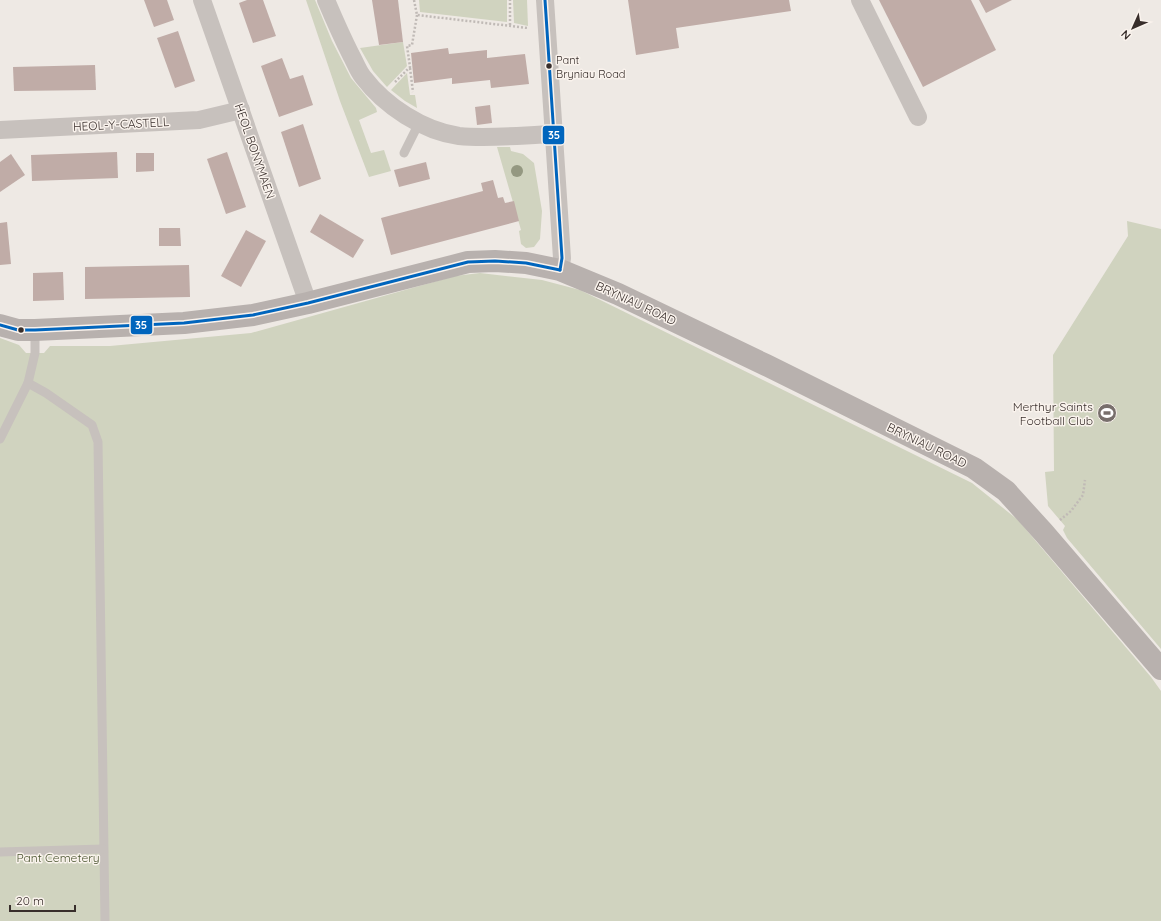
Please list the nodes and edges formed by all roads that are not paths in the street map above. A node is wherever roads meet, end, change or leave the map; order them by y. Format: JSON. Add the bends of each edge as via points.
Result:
{"nodes":[{"id":1,"x":202,"y":0,"type":"edge"},
{"id":2,"x":326,"y":0,"type":"edge"},
{"id":3,"x":545,"y":0,"type":"edge"},
{"id":4,"x":860,"y":0,"type":"edge"},
{"id":5,"x":241,"y":110,"type":"junction"},
{"id":6,"x":918,"y":117,"type":"dead end"},
{"id":7,"x":419,"y":123,"type":"junction"},
{"id":8,"x":0,"y":130,"type":"edge"},
{"id":9,"x":554,"y":134,"type":"junction"},
{"id":10,"x":404,"y":153,"type":"dead end"},
{"id":11,"x":560,"y":270,"type":"junction"},
{"id":12,"x":308,"y":303,"type":"junction"},
{"id":13,"x":0,"y":325,"type":"edge"},
{"id":14,"x":35,"y":330,"type":"junction"},
{"id":15,"x":28,"y":383,"type":"junction"},
{"id":16,"x":0,"y":439,"type":"edge"},
{"id":17,"x":1161,"y":669,"type":"edge"},
{"id":18,"x":103,"y":849,"type":"junction"},
{"id":19,"x":0,"y":852,"type":"edge"},
{"id":20,"x":105,"y":921,"type":"edge"}],
"edges":[{"from":1,"to":5,"type":"street","name":"HEOL BONYMAEN"},
{"from":2,"to":7,"type":"street","via":[[336,26],[362,76],[380,97]]},
{"from":3,"to":9,"type":"street"},
{"from":4,"to":6,"type":"street"},
{"from":5,"to":8,"type":"street","name":"HEOL-Y-CASTELL","via":[[199,120]]},
{"from":5,"to":12,"type":"street","name":"HEOL BONYMAEN"},
{"from":7,"to":9,"type":"street","via":[[458,135],[480,137]]},
{"from":7,"to":10,"type":"lane"},
{"from":9,"to":11,"type":"street","via":[[562,258]]},
{"from":11,"to":12,"type":"street","name":"BRYNIAU ROAD","via":[[526,263],[468,262]]},
{"from":11,"to":17,"type":"street","name":"BRYNIAU ROAD","via":[[626,297],[974,468],[1006,491]]},
{"from":12,"to":14,"type":"street","name":"BRYNIAU ROAD","via":[[253,315],[184,323]]},
{"from":13,"to":14,"type":"street","name":"BRYNIAU ROAD","via":[[18,330]]},
{"from":14,"to":15,"type":"lane","via":[[35,353]]},
{"from":15,"to":16,"type":"lane"},
{"from":15,"to":18,"type":"lane","via":[[92,425],[98,442]]},
{"from":18,"to":19,"type":"lane"},
{"from":18,"to":20,"type":"lane"}]}
